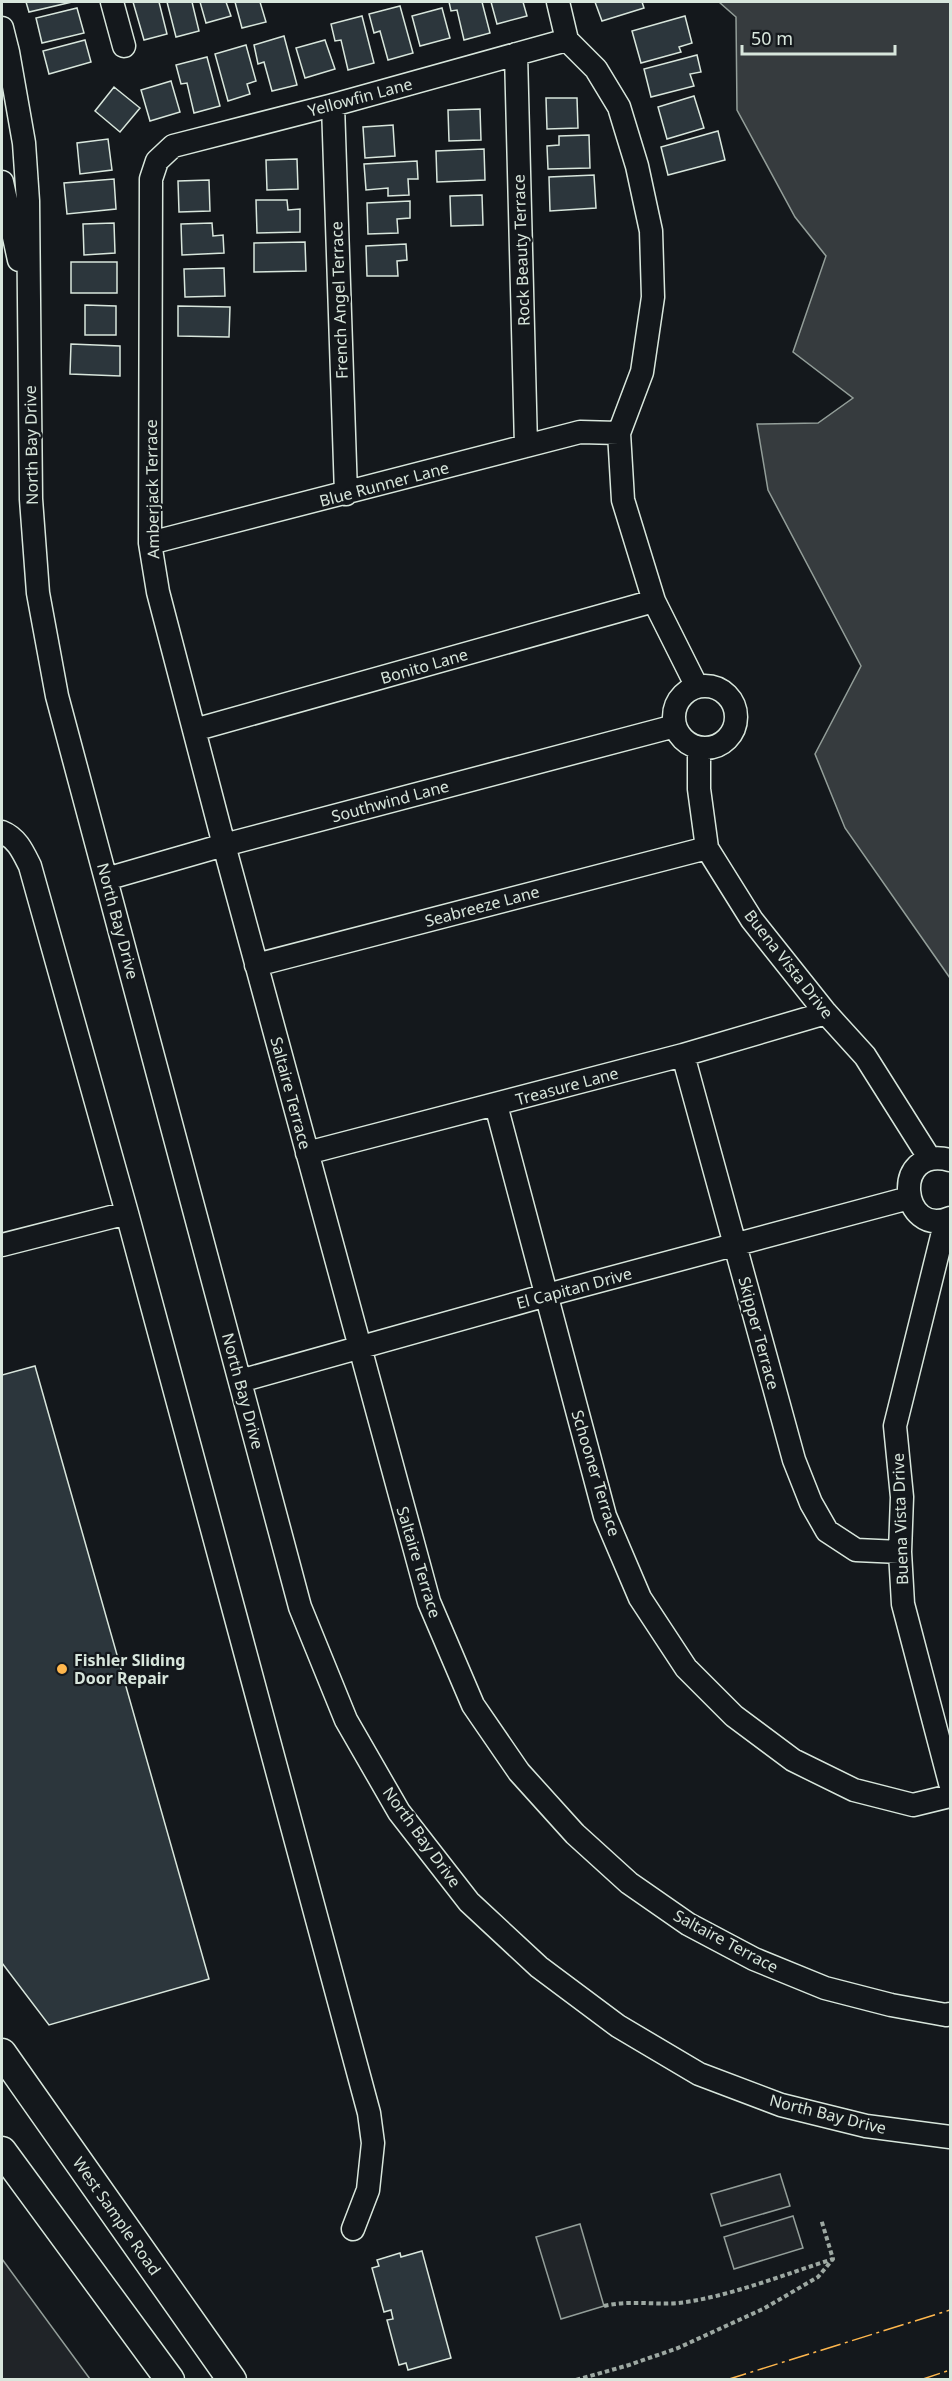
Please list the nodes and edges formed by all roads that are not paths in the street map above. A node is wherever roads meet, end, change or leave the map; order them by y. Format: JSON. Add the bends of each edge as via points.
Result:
{"nodes":[{"id":1,"x":112,"y":2,"type":"edge"},
{"id":2,"x":558,"y":2,"type":"edge"},
{"id":3,"x":2,"y":28,"type":"edge"},
{"id":4,"x":567,"y":40,"type":"junction"},
{"id":5,"x":124,"y":46,"type":"dead end"},
{"id":6,"x":516,"y":54,"type":"junction"},
{"id":7,"x":333,"y":105,"type":"junction"},
{"id":8,"x":157,"y":161,"type":"joint"},
{"id":9,"x":2,"y":182,"type":"edge"},
{"id":10,"x":28,"y":302,"type":"junction"},
{"id":11,"x":619,"y":433,"type":"junction"},
{"id":12,"x":526,"y":446,"type":"junction"},
{"id":13,"x":346,"y":494,"type":"junction"},
{"id":14,"x":150,"y":543,"type":"junction"},
{"id":15,"x":654,"y":601,"type":"junction"},
{"id":16,"x":697,"y":687,"type":"junction"},
{"id":17,"x":675,"y":726,"type":"junction"},
{"id":18,"x":194,"y":730,"type":"junction"},
{"id":19,"x":699,"y":748,"type":"junction"},
{"id":20,"x":2,"y":832,"type":"edge"},
{"id":21,"x":224,"y":845,"type":"junction"},
{"id":22,"x":707,"y":848,"type":"junction"},
{"id":23,"x":106,"y":879,"type":"junction"},
{"id":24,"x":256,"y":965,"type":"junction"},
{"id":25,"x":826,"y":1013,"type":"junction"},
{"id":26,"x":683,"y":1055,"type":"junction"},
{"id":27,"x":496,"y":1105,"type":"junction"},
{"id":28,"x":306,"y":1153,"type":"junction"},
{"id":29,"x":940,"y":1159,"type":"edge"},
{"id":30,"x":909,"y":1198,"type":"junction"},
{"id":31,"x":127,"y":1213,"type":"junction"},
{"id":32,"x":948,"y":1219,"type":"edge"},
{"id":33,"x":2,"y":1245,"type":"edge"},
{"id":34,"x":735,"y":1246,"type":"junction"},
{"id":35,"x":547,"y":1295,"type":"junction"},
{"id":36,"x":359,"y":1347,"type":"junction"},
{"id":37,"x":240,"y":1381,"type":"junction"},
{"id":38,"x":900,"y":1552,"type":"junction"},
{"id":39,"x":951,"y":1783,"type":"edge"},
{"id":40,"x":951,"y":1796,"type":"edge"},
{"id":41,"x":951,"y":2014,"type":"edge"},
{"id":42,"x":2,"y":2053,"type":"edge"},
{"id":43,"x":951,"y":2137,"type":"edge"},
{"id":44,"x":2,"y":2151,"type":"edge"},
{"id":45,"x":353,"y":2229,"type":"dead end"},
{"id":46,"x":170,"y":2379,"type":"edge"},
{"id":47,"x":231,"y":2379,"type":"edge"}],
"edges":[{"from":1,"to":5,"type":"street"},
{"from":2,"to":4,"type":"street"},
{"from":3,"to":10,"type":"street","name":"North Bay Drive","via":[[24,143]]},
{"from":4,"to":6,"type":"street","name":"Yellowfin Lane"},
{"from":4,"to":11,"type":"street","via":[[596,69],[619,107],[651,231],[653,297],[642,372]]},
{"from":6,"to":7,"type":"street","name":"Yellowfin Lane"},
{"from":6,"to":12,"type":"street","name":"Rock Beauty Terrace"},
{"from":7,"to":8,"type":"street","name":"Yellowfin Lane","via":[[173,146]]},
{"from":7,"to":13,"type":"street","name":"French Angel Terrace"},
{"from":8,"to":14,"type":"street","name":"Amberjack Terrace","via":[[151,179]]},
{"from":9,"to":10,"type":"street","name":"North Bay Drive"},
{"from":10,"to":23,"type":"street","name":"North Bay Drive","via":[[31,500],[38,593],[57,696]]},
{"from":11,"to":12,"type":"street","name":"Blue Runner Lane","via":[[580,432]]},
{"from":11,"to":15,"type":"street","via":[[623,500]]},
{"from":12,"to":13,"type":"street","name":"Blue Runner Lane"},
{"from":13,"to":14,"type":"street","name":"Blue Runner Lane"},
{"from":14,"to":18,"type":"street","name":"Amberjack Terrace","via":[[158,592]]},
{"from":15,"to":16,"type":"street"},
{"from":15,"to":18,"type":"street","name":"Bonito Lane"},
{"from":16,"to":17,"type":"street","via":[[676,706]]},
{"from":16,"to":19,"type":"street","via":[[707,686],[726,694],[732,701],[736,722],[727,740],[710,748]]},
{"from":17,"to":19,"type":"street","via":[[684,741]]},
{"from":17,"to":21,"type":"street","name":"Southwind Lane"},
{"from":18,"to":21,"type":"street","name":"Amberjack Terrace"},
{"from":19,"to":22,"type":"street","name":"Buena Vista Drive","via":[[699,789]]},
{"from":20,"to":31,"type":"street","via":[[20,847],[30,866]]},
{"from":21,"to":23,"type":"street","name":"Southwind Lane"},
{"from":21,"to":24,"type":"street","name":"Saltaire Terrace"},
{"from":22,"to":24,"type":"street","name":"Seabreeze Lane"},
{"from":22,"to":25,"type":"street","name":"Buena Vista Drive","via":[[752,920]]},
{"from":23,"to":37,"type":"street","name":"North Bay Drive"},
{"from":24,"to":28,"type":"street","name":"Saltaire Terrace"},
{"from":25,"to":26,"type":"street","name":"Treasure Lane"},
{"from":25,"to":29,"type":"street","name":"Buena Vista Drive","via":[[866,1056]]},
{"from":26,"to":27,"type":"street","name":"Treasure Lane"},
{"from":26,"to":34,"type":"street","name":"Skipper Terrace"},
{"from":27,"to":28,"type":"street","name":"Treasure Lane"},
{"from":27,"to":35,"type":"street","name":"Schooner Terrace"},
{"from":28,"to":36,"type":"street","name":"Saltaire Terrace"},
{"from":29,"to":30,"type":"street","via":[[914,1170]]},
{"from":30,"to":32,"type":"street","via":[[919,1214],[928,1219]]},
{"from":30,"to":34,"type":"street","name":"El Capitan Drive"},
{"from":31,"to":33,"type":"street"},
{"from":31,"to":45,"type":"street","via":[[369,2113],[373,2143],[368,2190]]},
{"from":32,"to":38,"type":"street","name":"Buena Vista Drive","via":[[895,1426],[902,1497]]},
{"from":34,"to":35,"type":"street","name":"El Capitan Drive"},
{"from":34,"to":38,"type":"street","name":"Skipper Terrace","via":[[794,1460],[811,1503],[827,1531],[856,1550]]},
{"from":35,"to":36,"type":"street","name":"El Capitan Drive"},
{"from":35,"to":40,"type":"street","name":"Schooner Terrace","via":[[605,1516],[640,1598],[686,1668],[734,1716],[793,1760],[854,1790],[913,1805]]},
{"from":36,"to":37,"type":"street","name":"El Capitan Drive"},
{"from":36,"to":41,"type":"street","name":"Saltaire Terrace","via":[[429,1602],[473,1705],[519,1772],[574,1834],[629,1883],[688,1924],[754,1959],[825,1988],[891,2005]]},
{"from":37,"to":43,"type":"street","name":"North Bay Drive","via":[[300,1607],[346,1720],[399,1812],[469,1902],[538,1967],[618,2026],[699,2074],[781,2105],[866,2126]]},
{"from":38,"to":39,"type":"street","name":"Buena Vista Drive","via":[[903,1604]]},
{"from":42,"to":47,"type":"main road","name":"West Sample Road"},
{"from":44,"to":46,"type":"main road"}]}
